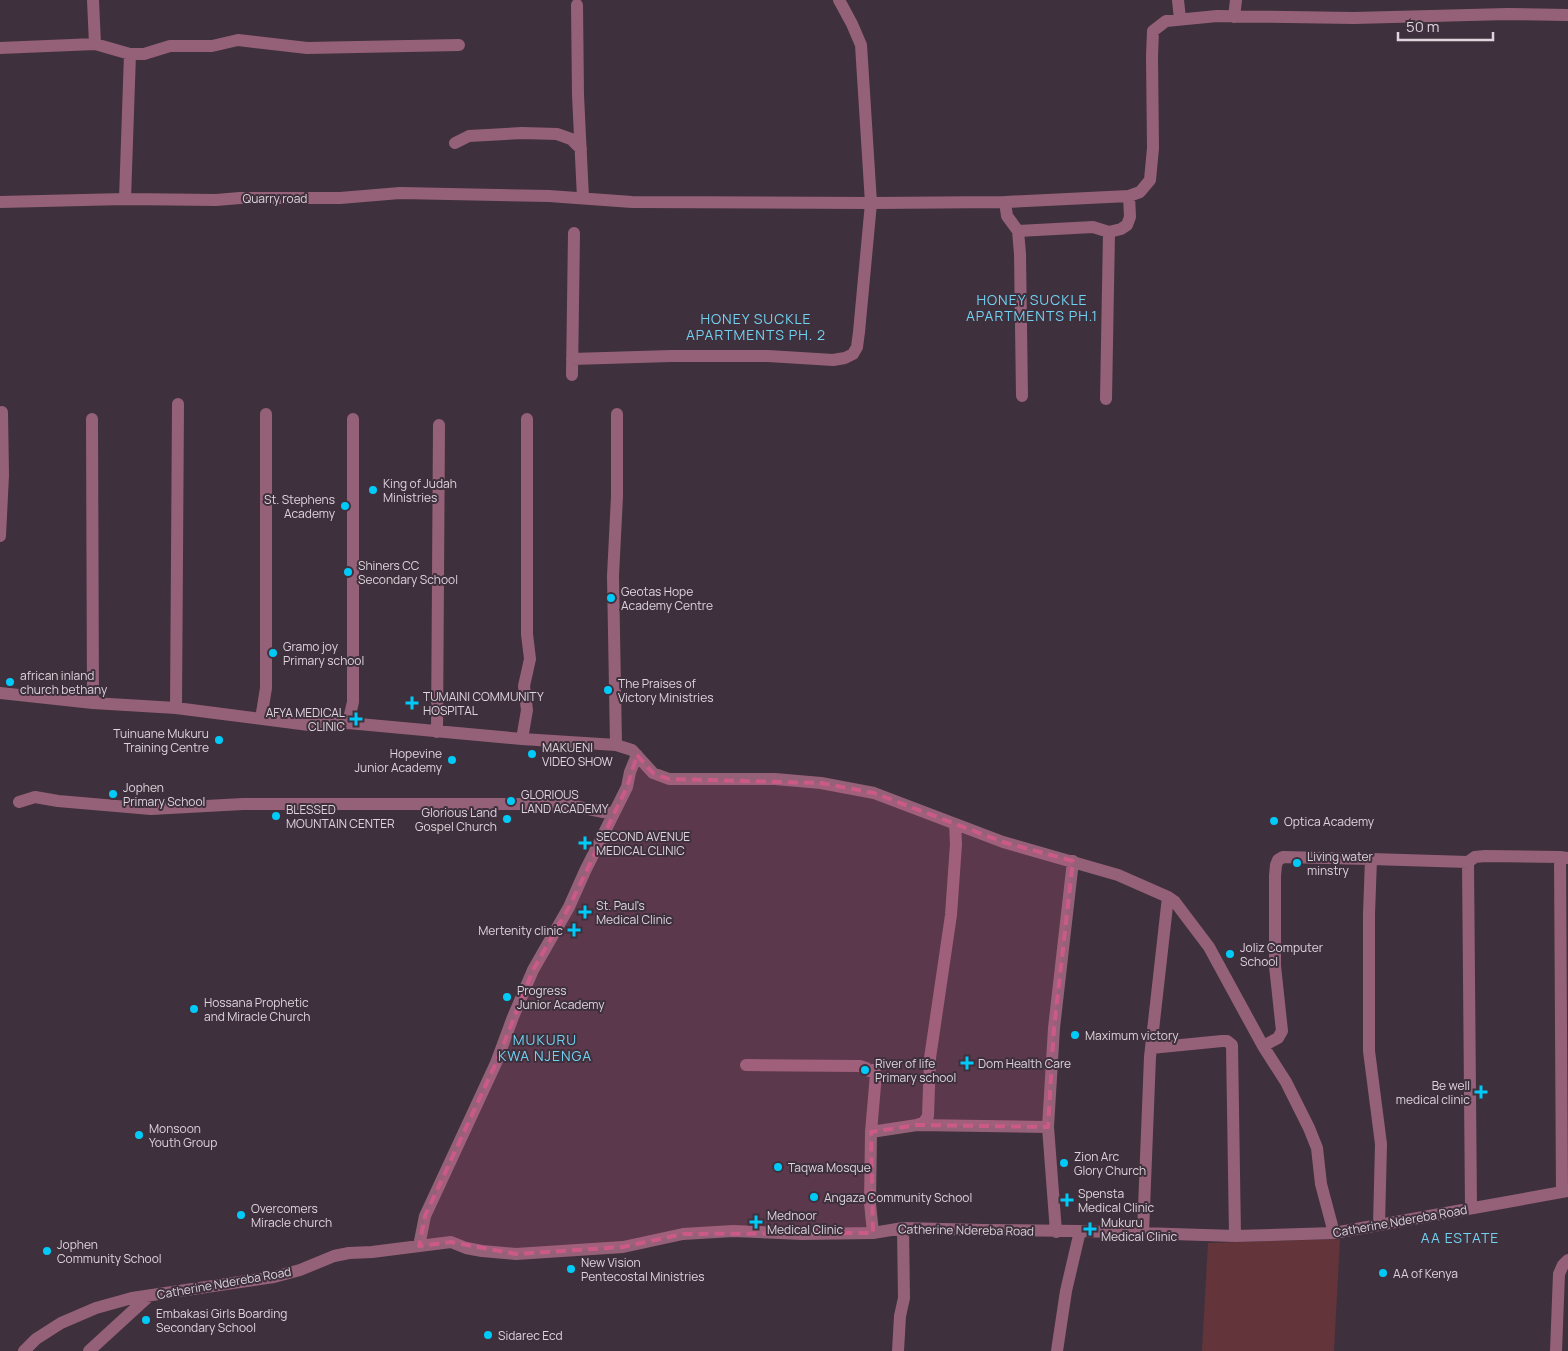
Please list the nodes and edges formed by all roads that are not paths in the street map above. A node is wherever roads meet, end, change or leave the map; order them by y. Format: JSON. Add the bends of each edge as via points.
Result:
{"nodes":[{"id":1,"x":94,"y":0,"type":"edge"},
{"id":2,"x":839,"y":0,"type":"edge"},
{"id":3,"x":1178,"y":0,"type":"edge"},
{"id":4,"x":1236,"y":0,"type":"edge"},
{"id":5,"x":577,"y":5,"type":"dead end"},
{"id":6,"x":1568,"y":15,"type":"edge"},
{"id":7,"x":1234,"y":17,"type":"junction"},
{"id":8,"x":1180,"y":19,"type":"junction"},
{"id":9,"x":95,"y":44,"type":"junction"},
{"id":10,"x":459,"y":45,"type":"dead end"},
{"id":11,"x":0,"y":48,"type":"edge"},
{"id":12,"x":130,"y":54,"type":"junction"},
{"id":13,"x":455,"y":143,"type":"dead end"},
{"id":14,"x":581,"y":149,"type":"junction"},
{"id":15,"x":1129,"y":196,"type":"junction"},
{"id":16,"x":583,"y":198,"type":"junction"},
{"id":17,"x":125,"y":199,"type":"junction"},
{"id":18,"x":0,"y":202,"type":"edge"},
{"id":19,"x":1005,"y":202,"type":"junction"},
{"id":20,"x":871,"y":203,"type":"junction"},
{"id":21,"x":1018,"y":231,"type":"junction"},
{"id":22,"x":1109,"y":232,"type":"junction"},
{"id":23,"x":574,"y":233,"type":"dead end"},
{"id":24,"x":572,"y":359,"type":"junction"},
{"id":25,"x":572,"y":375,"type":"dead end"},
{"id":26,"x":1022,"y":396,"type":"dead end"},
{"id":27,"x":1106,"y":399,"type":"dead end"},
{"id":28,"x":178,"y":404,"type":"dead end"},
{"id":29,"x":2,"y":412,"type":"dead end"},
{"id":30,"x":266,"y":414,"type":"dead end"},
{"id":31,"x":616,"y":414,"type":"dead end"},
{"id":32,"x":353,"y":418,"type":"dead end"},
{"id":33,"x":92,"y":419,"type":"dead end"},
{"id":34,"x":527,"y":419,"type":"dead end"},
{"id":35,"x":439,"y":425,"type":"dead end"},
{"id":36,"x":0,"y":536,"type":"edge"},
{"id":37,"x":0,"y":693,"type":"edge"},
{"id":38,"x":93,"y":703,"type":"junction"},
{"id":39,"x":176,"y":708,"type":"junction"},
{"id":40,"x":261,"y":719,"type":"junction"},
{"id":41,"x":348,"y":723,"type":"junction"},
{"id":42,"x":437,"y":732,"type":"junction"},
{"id":43,"x":522,"y":739,"type":"junction"},
{"id":44,"x":616,"y":745,"type":"junction"},
{"id":45,"x":638,"y":755,"type":"junction"},
{"id":46,"x":19,"y":802,"type":"dead end"},
{"id":47,"x":613,"y":814,"type":"junction"},
{"id":48,"x":955,"y":824,"type":"junction"},
{"id":49,"x":1564,"y":857,"type":"edge"},
{"id":50,"x":1371,"y":859,"type":"junction"},
{"id":51,"x":1073,"y":861,"type":"junction"},
{"id":52,"x":1468,"y":862,"type":"junction"},
{"id":53,"x":1168,"y":896,"type":"junction"},
{"id":54,"x":1263,"y":1046,"type":"junction"},
{"id":55,"x":1151,"y":1048,"type":"junction"},
{"id":56,"x":746,"y":1065,"type":"dead end"},
{"id":57,"x":917,"y":1126,"type":"junction"},
{"id":58,"x":1048,"y":1127,"type":"junction"},
{"id":59,"x":871,"y":1132,"type":"junction"},
{"id":60,"x":1565,"y":1192,"type":"edge"},
{"id":61,"x":1471,"y":1208,"type":"junction"},
{"id":62,"x":1380,"y":1225,"type":"junction"},
{"id":63,"x":903,"y":1228,"type":"junction"},
{"id":64,"x":1080,"y":1231,"type":"junction"},
{"id":65,"x":1056,"y":1232,"type":"junction"},
{"id":66,"x":873,"y":1233,"type":"junction"},
{"id":67,"x":1143,"y":1233,"type":"junction"},
{"id":68,"x":1334,"y":1234,"type":"junction"},
{"id":69,"x":1235,"y":1236,"type":"junction"},
{"id":70,"x":419,"y":1246,"type":"junction"},
{"id":71,"x":1568,"y":1260,"type":"edge"},
{"id":72,"x":149,"y":1296,"type":"junction"},
{"id":73,"x":24,"y":1351,"type":"edge"},
{"id":74,"x":89,"y":1351,"type":"edge"},
{"id":75,"x":898,"y":1351,"type":"edge"},
{"id":76,"x":1057,"y":1351,"type":"edge"},
{"id":77,"x":1556,"y":1351,"type":"edge"}],
"edges":[{"from":1,"to":9,"type":"street"},
{"from":2,"to":20,"type":"street","via":[[861,45]]},
{"from":3,"to":8,"type":"street"},
{"from":4,"to":7,"type":"street"},
{"from":5,"to":14,"type":"street"},
{"from":6,"to":7,"type":"street"},
{"from":7,"to":8,"type":"street"},
{"from":8,"to":15,"type":"street","via":[[1166,21],[1153,31],[1150,180],[1140,192]]},
{"from":9,"to":11,"type":"street"},
{"from":9,"to":12,"type":"street"},
{"from":10,"to":12,"type":"street","via":[[307,48],[238,40],[212,46],[170,46],[144,54]]},
{"from":12,"to":17,"type":"street"},
{"from":13,"to":14,"type":"street","via":[[469,136],[557,134],[571,139]]},
{"from":14,"to":16,"type":"street"},
{"from":15,"to":19,"type":"street","name":"Quarry road"},
{"from":15,"to":22,"type":"street","via":[[1127,225]]},
{"from":16,"to":17,"type":"street","name":"Quarry road","via":[[400,194],[340,198]]},
{"from":16,"to":20,"type":"street","name":"Quarry road","via":[[632,202]]},
{"from":17,"to":18,"type":"street","name":"Quarry road"},
{"from":19,"to":20,"type":"street","name":"Quarry road"},
{"from":19,"to":21,"type":"street","via":[[1007,216]]},
{"from":20,"to":24,"type":"street","via":[[859,332],[853,354],[833,360],[768,356]]},
{"from":21,"to":22,"type":"street","via":[[1093,227]]},
{"from":21,"to":26,"type":"street"},
{"from":22,"to":27,"type":"street"},
{"from":23,"to":24,"type":"street"},
{"from":24,"to":25,"type":"street"},
{"from":28,"to":39,"type":"street"},
{"from":29,"to":36,"type":"street"},
{"from":30,"to":40,"type":"street","via":[[266,688]]},
{"from":31,"to":44,"type":"street","via":[[617,496],[612,576]]},
{"from":32,"to":41,"type":"street","via":[[353,702]]},
{"from":33,"to":38,"type":"street"},
{"from":34,"to":43,"type":"street","via":[[527,624],[530,659],[524,686],[527,710]]},
{"from":35,"to":42,"type":"street"},
{"from":37,"to":38,"type":"street"},
{"from":38,"to":39,"type":"street"},
{"from":39,"to":40,"type":"street"},
{"from":40,"to":41,"type":"street","via":[[309,725]]},
{"from":41,"to":42,"type":"street"},
{"from":42,"to":43,"type":"street"},
{"from":43,"to":44,"type":"street"},
{"from":44,"to":45,"type":"street"},
{"from":45,"to":47,"type":"street"},
{"from":45,"to":48,"type":"street","via":[[653,773],[669,779],[775,779],[821,783],[874,793]]},
{"from":46,"to":47,"type":"street","via":[[35,797],[151,809],[243,804],[569,805]]},
{"from":47,"to":70,"type":"street","via":[[569,907],[533,970],[496,1063],[424,1216]]},
{"from":48,"to":51,"type":"street","via":[[1003,842]]},
{"from":48,"to":57,"type":"street","via":[[951,916],[930,1058],[928,1116]]},
{"from":49,"to":52,"type":"street","via":[[1485,856]]},
{"from":49,"to":60,"type":"street"},
{"from":50,"to":52,"type":"street"},
{"from":50,"to":54,"type":"street","via":[[1283,857],[1278,860],[1275,876],[1275,966],[1282,1031],[1278,1038]]},
{"from":50,"to":62,"type":"street","via":[[1369,1051],[1381,1144]]},
{"from":51,"to":53,"type":"street"},
{"from":51,"to":58,"type":"street","via":[[1054,1028]]},
{"from":52,"to":61,"type":"street"},
{"from":53,"to":54,"type":"street","via":[[1209,947]]},
{"from":53,"to":55,"type":"street"},
{"from":54,"to":68,"type":"street","via":[[1286,1082],[1317,1148],[1321,1184]]},
{"from":55,"to":67,"type":"street"},
{"from":55,"to":69,"type":"street","via":[[1222,1040],[1232,1045]]},
{"from":56,"to":59,"type":"street","via":[[860,1066],[873,1070],[876,1074]]},
{"from":57,"to":58,"type":"street"},
{"from":57,"to":59,"type":"street"},
{"from":58,"to":65,"type":"street"},
{"from":59,"to":66,"type":"street"},
{"from":60,"to":61,"type":"street","name":"Catherine Ndereba Road"},
{"from":61,"to":62,"type":"street","name":"Catherine Ndereba Road"},
{"from":62,"to":68,"type":"street","name":"Catherine Ndereba Road"},
{"from":63,"to":65,"type":"street","name":"Catherine Ndereba Road"},
{"from":63,"to":66,"type":"street","name":"Catherine Ndereba Road"},
{"from":63,"to":75,"type":"street","via":[[904,1298]]},
{"from":64,"to":65,"type":"street","name":"Catherine Ndereba Road"},
{"from":64,"to":67,"type":"street","name":"Catherine Ndereba Road"},
{"from":64,"to":76,"type":"street"},
{"from":66,"to":70,"type":"street","name":"Catherine Ndereba Road","via":[[734,1231],[692,1234],[622,1247],[516,1254],[466,1248],[451,1242]]},
{"from":67,"to":69,"type":"street","name":"Catherine Ndereba Road"},
{"from":68,"to":69,"type":"street","name":"Catherine Ndereba Road"},
{"from":70,"to":72,"type":"street","name":"Catherine Ndereba Road","via":[[349,1253],[274,1277]]},
{"from":71,"to":77,"type":"street","via":[[1559,1274]]},
{"from":72,"to":73,"type":"street","name":"Catherine Ndereba Road","via":[[96,1308],[61,1323]]},
{"from":72,"to":74,"type":"street"}]}
